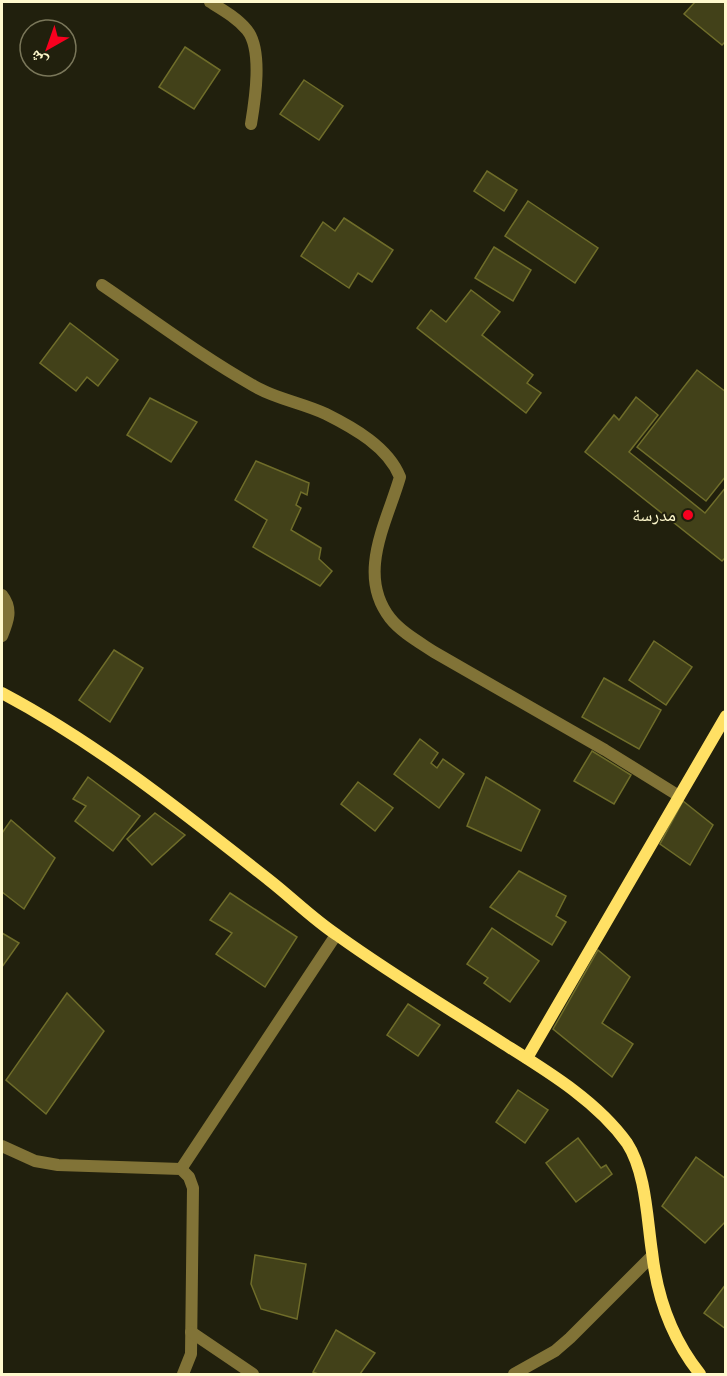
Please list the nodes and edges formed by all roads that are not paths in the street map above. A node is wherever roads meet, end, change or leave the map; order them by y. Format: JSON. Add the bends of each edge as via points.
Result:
{"nodes":[{"id":1,"x":210,"y":2,"type":"edge"},
{"id":2,"x":252,"y":124,"type":"dead end"},
{"id":3,"x":102,"y":285,"type":"dead end"},
{"id":4,"x":2,"y":595,"type":"edge"},
{"id":5,"x":2,"y":636,"type":"edge"},
{"id":6,"x":2,"y":693,"type":"edge"},
{"id":7,"x":726,"y":716,"type":"edge"},
{"id":8,"x":679,"y":796,"type":"junction"},
{"id":9,"x":336,"y":935,"type":"junction"},
{"id":10,"x":527,"y":1058,"type":"junction"},
{"id":11,"x":2,"y":1146,"type":"edge"},
{"id":12,"x":181,"y":1169,"type":"junction"},
{"id":13,"x":652,"y":1256,"type":"junction"},
{"id":14,"x":191,"y":1332,"type":"junction"},
{"id":15,"x":183,"y":1374,"type":"edge"},
{"id":16,"x":253,"y":1374,"type":"edge"},
{"id":17,"x":514,"y":1374,"type":"edge"},
{"id":18,"x":700,"y":1374,"type":"edge"}],
"edges":[{"from":1,"to":2,"type":"street","via":[[249,32],[256,56]]},
{"from":3,"to":8,"type":"street","via":[[248,382],[325,413],[373,442],[394,463],[400,477],[375,556],[374,586],[390,617],[434,652]]},
{"from":4,"to":5,"type":"street","via":[[9,613]]},
{"from":6,"to":9,"type":"street","via":[[107,757]]},
{"from":7,"to":8,"type":"street"},
{"from":8,"to":10,"type":"street"},
{"from":9,"to":10,"type":"street"},
{"from":9,"to":12,"type":"street"},
{"from":10,"to":13,"type":"street","via":[[588,1104],[628,1146],[645,1196]]},
{"from":11,"to":12,"type":"street","via":[[35,1161],[57,1165]]},
{"from":12,"to":14,"type":"street","via":[[193,1188]]},
{"from":13,"to":17,"type":"street","via":[[555,1352]]},
{"from":13,"to":18,"type":"street","via":[[670,1325]]},
{"from":14,"to":15,"type":"street","via":[[191,1354]]},
{"from":14,"to":16,"type":"street"}]}
